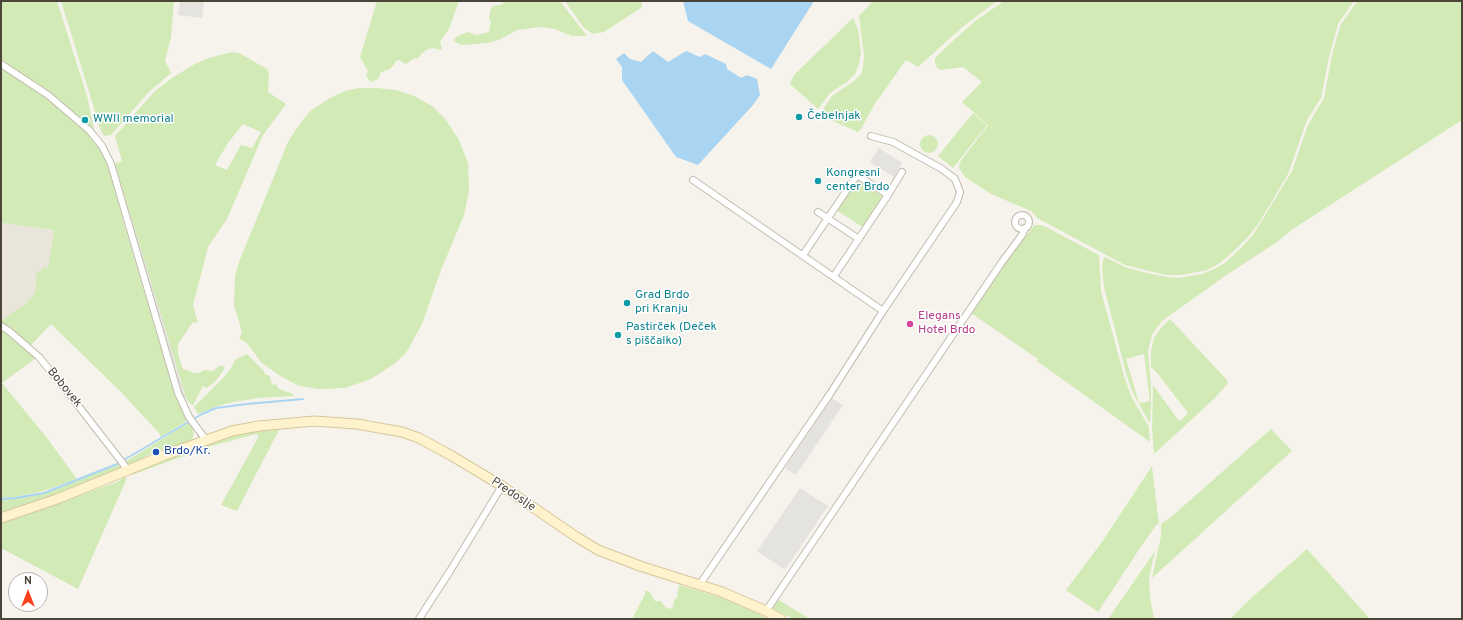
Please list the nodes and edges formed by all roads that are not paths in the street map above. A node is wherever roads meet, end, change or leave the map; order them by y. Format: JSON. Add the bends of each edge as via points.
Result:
{"nodes":[{"id":1,"x":1,"y":64,"type":"edge"},
{"id":2,"x":871,"y":136,"type":"dead end"},
{"id":3,"x":902,"y":172,"type":"dead end"},
{"id":4,"x":693,"y":180,"type":"dead end"},
{"id":5,"x":888,"y":195,"type":"junction"},
{"id":6,"x":818,"y":212,"type":"dead end"},
{"id":7,"x":828,"y":218,"type":"junction"},
{"id":8,"x":1018,"y":227,"type":"junction"},
{"id":9,"x":1025,"y":228,"type":"junction"},
{"id":10,"x":859,"y":239,"type":"junction"},
{"id":11,"x":1015,"y":244,"type":"junction"},
{"id":12,"x":803,"y":255,"type":"junction"},
{"id":13,"x":834,"y":276,"type":"junction"},
{"id":14,"x":883,"y":311,"type":"junction"},
{"id":15,"x":1,"y":326,"type":"edge"},
{"id":16,"x":206,"y":440,"type":"junction"},
{"id":17,"x":125,"y":467,"type":"junction"},
{"id":18,"x":502,"y":486,"type":"junction"},
{"id":19,"x":1,"y":518,"type":"edge"},
{"id":20,"x":700,"y":584,"type":"junction"},
{"id":21,"x":766,"y":611,"type":"junction"},
{"id":22,"x":419,"y":619,"type":"edge"},
{"id":23,"x":781,"y":619,"type":"edge"}],
"edges":[{"from":1,"to":16,"type":"street","via":[[48,95],[89,130],[102,146],[111,164],[178,392],[189,417]]},
{"from":2,"to":14,"type":"street","via":[[893,142],[942,169],[955,179],[960,192],[957,202]]},
{"from":3,"to":5,"type":"street"},
{"from":4,"to":12,"type":"street"},
{"from":5,"to":7,"type":"street","via":[[857,175]]},
{"from":5,"to":10,"type":"street"},
{"from":6,"to":7,"type":"street"},
{"from":7,"to":10,"type":"street"},
{"from":7,"to":12,"type":"street"},
{"from":8,"to":9,"type":"street"},
{"from":8,"to":9,"type":"street","via":[[1016,220],[1023,215],[1029,221]]},
{"from":8,"to":11,"type":"street"},
{"from":9,"to":11,"type":"street"},
{"from":10,"to":13,"type":"street"},
{"from":11,"to":21,"type":"street"},
{"from":12,"to":13,"type":"street"},
{"from":13,"to":14,"type":"street"},
{"from":14,"to":20,"type":"street","via":[[830,394]]},
{"from":15,"to":17,"type":"street","name":"Bobovek","via":[[39,357]]},
{"from":16,"to":17,"type":"street","name":"Predoslje"},
{"from":16,"to":18,"type":"street","name":"Predoslje","via":[[251,427],[307,422],[374,426],[419,438]]},
{"from":17,"to":19,"type":"street","name":"Predoslje","via":[[80,490]]},
{"from":18,"to":20,"type":"street","name":"Predoslje","via":[[598,550]]},
{"from":18,"to":22,"type":"street"},
{"from":20,"to":21,"type":"street","name":"Predoslje"},
{"from":21,"to":23,"type":"street","name":"Predoslje"}]}
